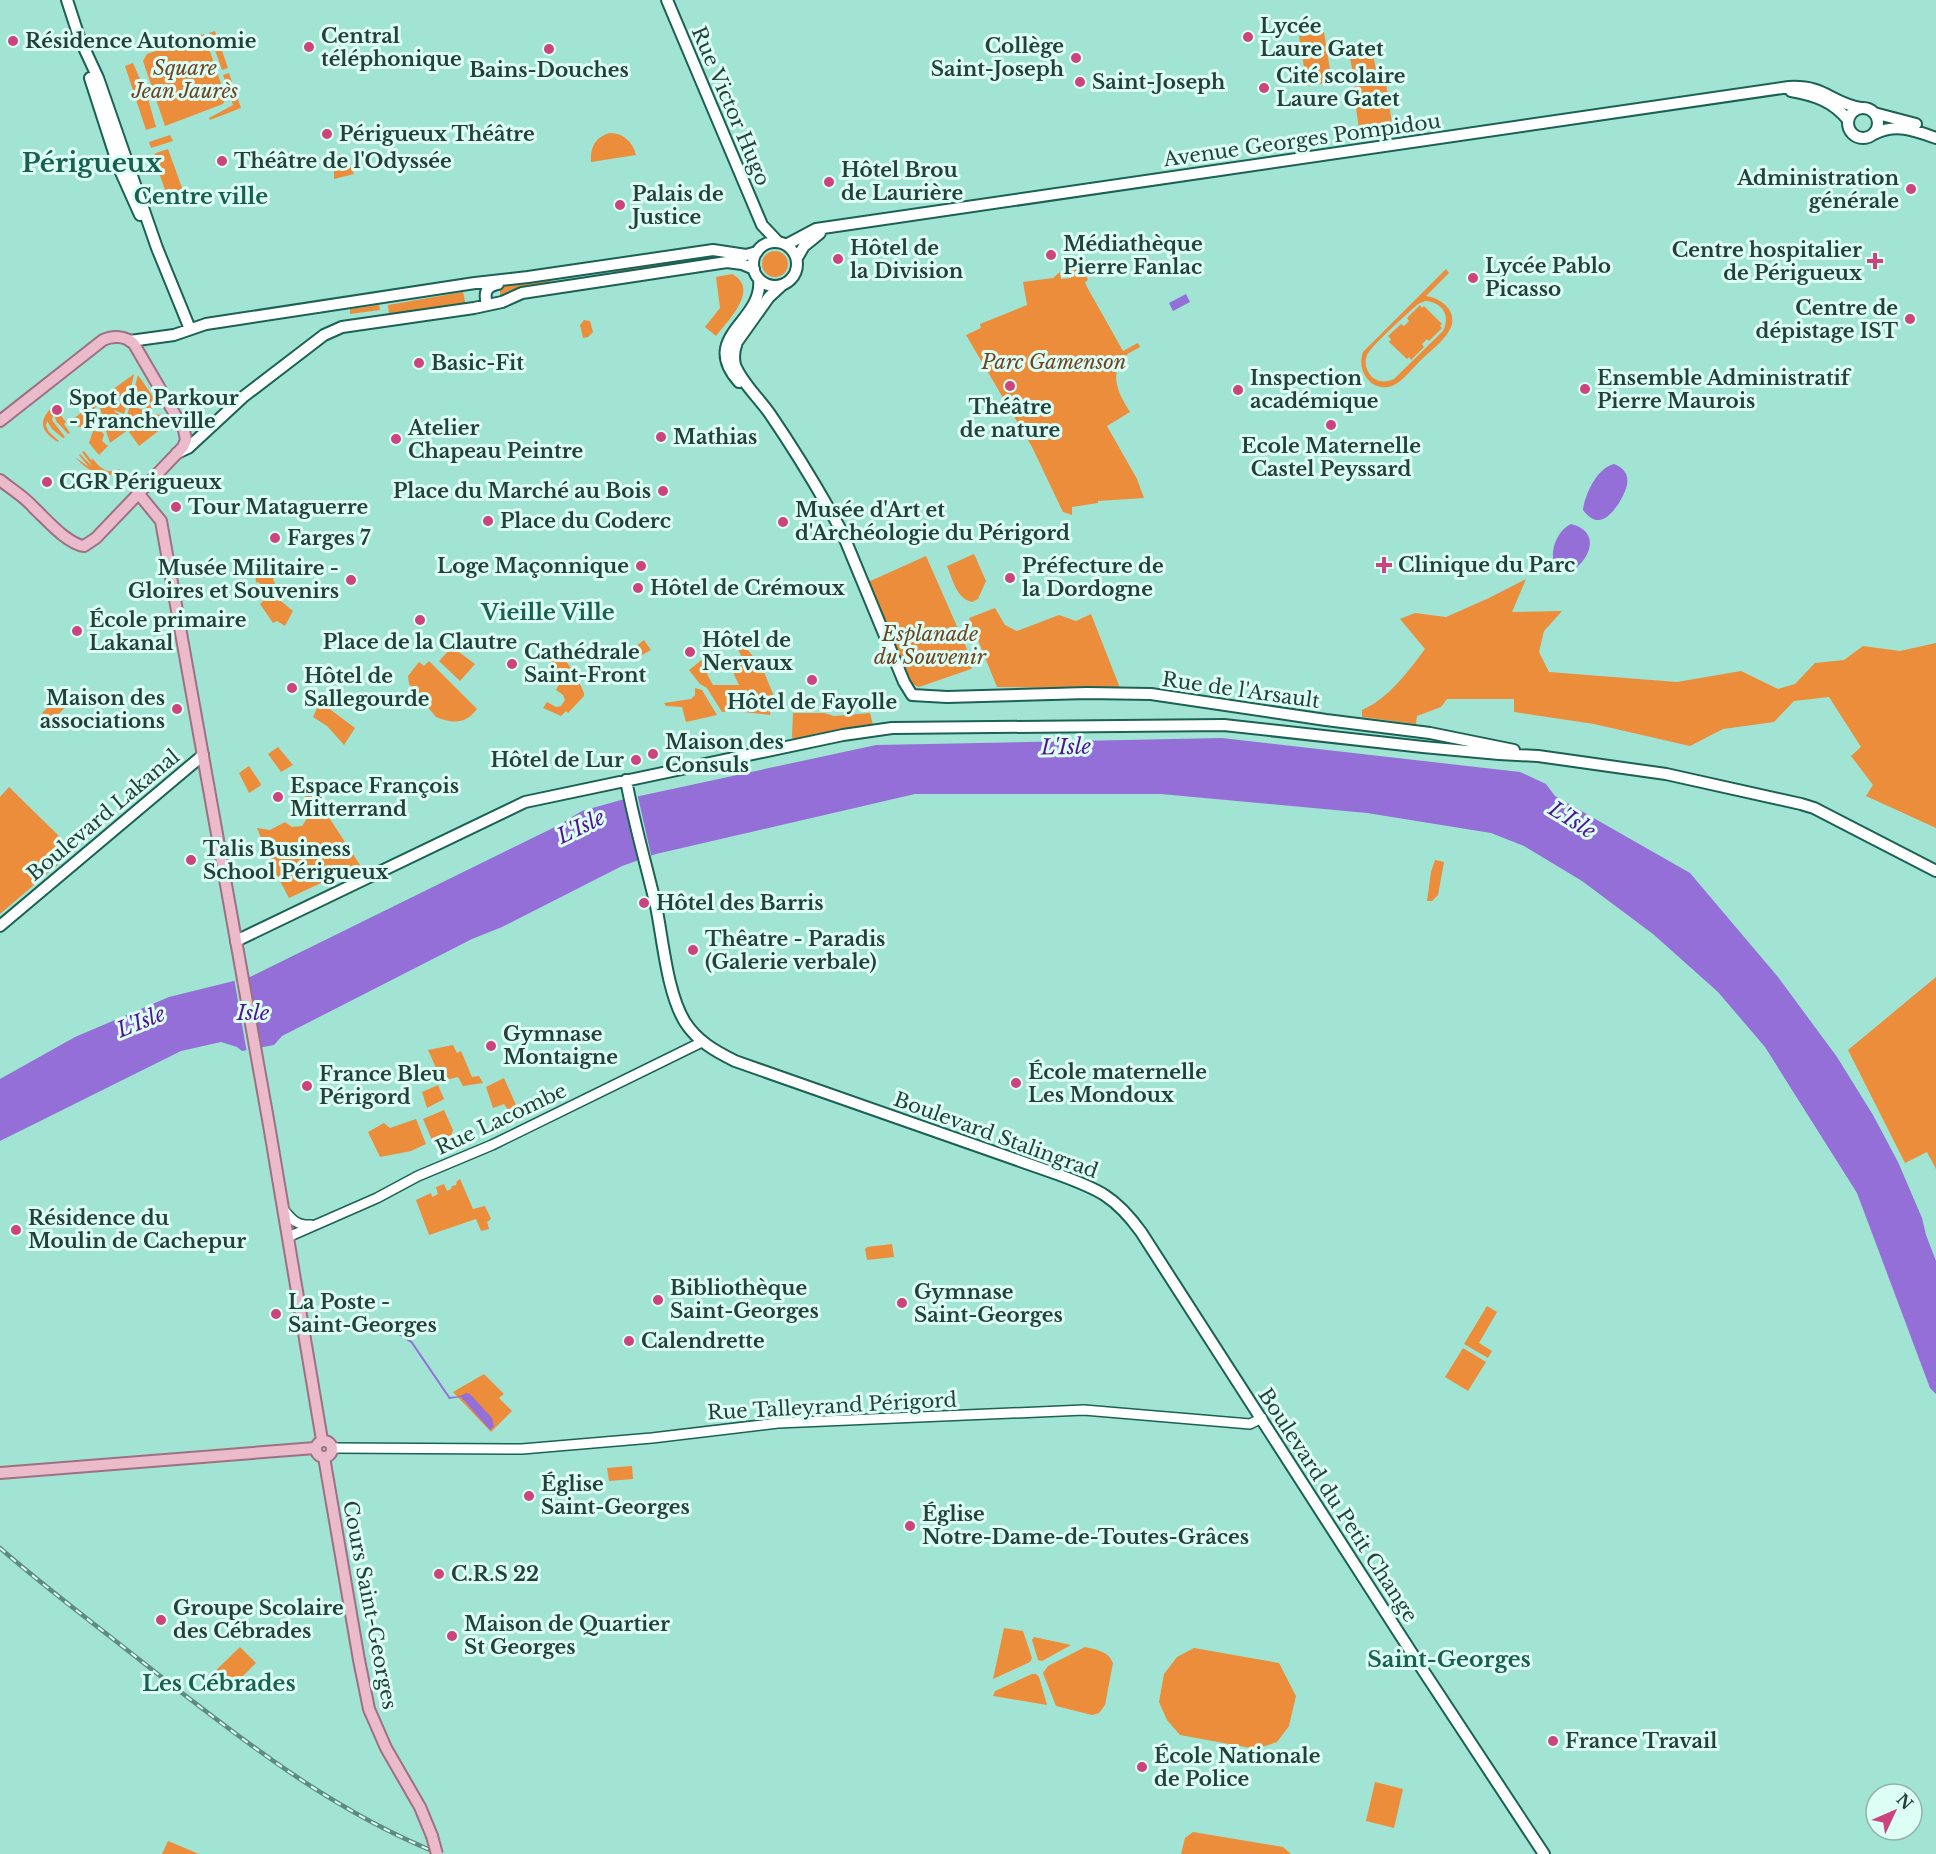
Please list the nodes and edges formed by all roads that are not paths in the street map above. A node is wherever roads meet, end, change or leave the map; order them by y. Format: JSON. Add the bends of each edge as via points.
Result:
{"nodes":[{"id":1,"x":67,"y":0,"type":"edge"},
{"id":2,"x":668,"y":0,"type":"edge"},
{"id":3,"x":1776,"y":89,"type":"junction"},
{"id":4,"x":1861,"y":108,"type":"junction"},
{"id":5,"x":1874,"y":113,"type":"junction"},
{"id":6,"x":1848,"y":120,"type":"junction"},
{"id":7,"x":1936,"y":131,"type":"edge"},
{"id":8,"x":1873,"y":134,"type":"junction"},
{"id":9,"x":1936,"y":138,"type":"edge"},
{"id":10,"x":762,"y":225,"type":"junction"},
{"id":11,"x":834,"y":228,"type":"junction"},
{"id":12,"x":782,"y":244,"type":"junction"},
{"id":13,"x":759,"y":249,"type":"junction"},
{"id":14,"x":796,"y":258,"type":"junction"},
{"id":15,"x":757,"y":274,"type":"junction"},
{"id":16,"x":528,"y":277,"type":"junction"},
{"id":17,"x":474,"y":283,"type":"junction"},
{"id":18,"x":781,"y":285,"type":"junction"},
{"id":19,"x":487,"y":305,"type":"junction"},
{"id":20,"x":474,"y":308,"type":"junction"},
{"id":21,"x":190,"y":329,"type":"junction"},
{"id":22,"x":130,"y":341,"type":"junction"},
{"id":23,"x":5,"y":411,"type":"edge"},
{"id":24,"x":773,"y":419,"type":"junction"},
{"id":25,"x":0,"y":422,"type":"edge"},
{"id":26,"x":177,"y":453,"type":"junction"},
{"id":27,"x":0,"y":480,"type":"edge"},
{"id":28,"x":138,"y":493,"type":"junction"},
{"id":29,"x":124,"y":508,"type":"junction"},
{"id":30,"x":164,"y":535,"type":"junction"},
{"id":31,"x":1430,"y":734,"type":"junction"},
{"id":32,"x":1443,"y":735,"type":"junction"},
{"id":33,"x":1437,"y":748,"type":"junction"},
{"id":34,"x":1452,"y":750,"type":"junction"},
{"id":35,"x":203,"y":755,"type":"junction"},
{"id":36,"x":1538,"y":756,"type":"junction"},
{"id":37,"x":627,"y":785,"type":"junction"},
{"id":38,"x":1936,"y":871,"type":"edge"},
{"id":39,"x":0,"y":926,"type":"edge"},
{"id":40,"x":236,"y":941,"type":"junction"},
{"id":41,"x":702,"y":1041,"type":"junction"},
{"id":42,"x":283,"y":1208,"type":"junction"},
{"id":43,"x":313,"y":1225,"type":"junction"},
{"id":44,"x":288,"y":1237,"type":"junction"},
{"id":45,"x":1222,"y":1357,"type":"joint"},
{"id":46,"x":1262,"y":1418,"type":"junction"},
{"id":47,"x":319,"y":1444,"type":"junction"},
{"id":48,"x":332,"y":1448,"type":"junction"},
{"id":49,"x":324,"y":1457,"type":"junction"},
{"id":50,"x":0,"y":1473,"type":"edge"},
{"id":51,"x":437,"y":1854,"type":"edge"},
{"id":52,"x":1544,"y":1854,"type":"edge"}],
"edges":[{"from":1,"to":21,"type":"main road","via":[[119,168],[141,219],[151,232]]},
{"from":2,"to":10,"type":"main road","name":"Rue Victor Hugo"},
{"from":3,"to":4,"type":"main road","name":"Avenue Georges Pompidou","via":[[1809,87]]},
{"from":3,"to":6,"type":"main road","name":"Avenue Georges Pompidou","via":[[1826,101]]},
{"from":3,"to":11,"type":"main road","name":"Avenue Georges Pompidou"},
{"from":4,"to":5,"type":"main road"},
{"from":4,"to":6,"type":"main road","via":[[1853,111]]},
{"from":5,"to":7,"type":"main road"},
{"from":5,"to":8,"type":"main road","via":[[1878,126]]},
{"from":6,"to":8,"type":"main road","via":[[1849,131],[1855,136],[1862,139]]},
{"from":8,"to":9,"type":"main road","via":[[1896,127]]},
{"from":10,"to":12,"type":"main road","name":"Rue Victor Hugo"},
{"from":10,"to":13,"type":"main road","name":"Rue Victor Hugo"},
{"from":11,"to":12,"type":"main road","name":"Avenue Georges Pompidou","via":[[811,230]]},
{"from":11,"to":14,"type":"main road","name":"Avenue Georges Pompidou","via":[[812,238]]},
{"from":12,"to":13,"type":"main road","via":[[766,244]]},
{"from":12,"to":14,"type":"main road","via":[[792,249]]},
{"from":13,"to":15,"type":"main road","via":[[754,260]]},
{"from":13,"to":16,"type":"main road","via":[[746,255],[713,250]]},
{"from":14,"to":18,"type":"main road","via":[[794,276]]},
{"from":15,"to":18,"type":"main road","via":[[769,285]]},
{"from":15,"to":19,"type":"main road","via":[[744,264],[727,262],[522,293]]},
{"from":15,"to":24,"type":"main road","via":[[758,297],[725,347],[725,358],[729,371]]},
{"from":16,"to":17,"type":"main road"},
{"from":16,"to":19,"type":"main road","via":[[488,288],[484,296]]},
{"from":17,"to":20,"type":"main road","via":[[481,295]]},
{"from":17,"to":21,"type":"main road"},
{"from":18,"to":24,"type":"main road","via":[[734,351],[736,368]]},
{"from":19,"to":20,"type":"main road"},
{"from":20,"to":26,"type":"main road","via":[[342,327],[324,335]]},
{"from":21,"to":22,"type":"main road"},
{"from":22,"to":23,"type":"main road","via":[[117,337],[104,340]]},
{"from":22,"to":26,"type":"main road","via":[[184,430],[184,444]]},
{"from":23,"to":25,"type":"main road"},
{"from":24,"to":31,"type":"main road","name":"Rue de l'Arsault","via":[[842,532],[912,694],[1151,694]]},
{"from":26,"to":28,"type":"main road"},
{"from":27,"to":29,"type":"main road","via":[[80,546],[92,542]]},
{"from":28,"to":29,"type":"main road"},
{"from":28,"to":30,"type":"main road","via":[[161,521]]},
{"from":29,"to":30,"type":"main road","via":[[140,507]]},
{"from":30,"to":35,"type":"main road"},
{"from":31,"to":32,"type":"main road","name":"Rue de l'Arsault"},
{"from":31,"to":33,"type":"main road"},
{"from":32,"to":34,"type":"main road","via":[[1452,742]]},
{"from":32,"to":36,"type":"main road","name":"Rue de l'Arsault"},
{"from":33,"to":34,"type":"main road"},
{"from":33,"to":37,"type":"main road","via":[[1224,725],[892,728],[843,735]]},
{"from":34,"to":36,"type":"main road"},
{"from":35,"to":39,"type":"main road","name":"Boulevard Lakanal"},
{"from":35,"to":40,"type":"main road"},
{"from":36,"to":38,"type":"main road","via":[[1666,774],[1801,804]]},
{"from":37,"to":40,"type":"main road","via":[[525,802]]},
{"from":37,"to":41,"type":"main road","name":"Boulevard Stalingrad","via":[[673,993],[684,1020]]},
{"from":40,"to":42,"type":"main road"},
{"from":41,"to":43,"type":"street","name":"Rue Lacombe","via":[[510,1136]]},
{"from":41,"to":45,"type":"main road","name":"Boulevard Stalingrad","via":[[735,1061],[1104,1193],[1121,1206],[1141,1232]]},
{"from":42,"to":43,"type":"street","via":[[298,1224]]},
{"from":42,"to":44,"type":"main road"},
{"from":43,"to":44,"type":"street","name":"Rue Lacombe"},
{"from":44,"to":47,"type":"main road"},
{"from":45,"to":46,"type":"main road","name":"Boulevard du Petit Change"},
{"from":46,"to":48,"type":"street","name":"Rue Talleyrand Périgord","via":[[1250,1424],[1084,1410],[756,1425],[522,1449]]},
{"from":46,"to":52,"type":"main road","name":"Boulevard du Petit Change"},
{"from":47,"to":48,"type":"main road","via":[[328,1442]]},
{"from":47,"to":49,"type":"main road","via":[[317,1454]]},
{"from":47,"to":50,"type":"main road"},
{"from":48,"to":49,"type":"main road"},
{"from":49,"to":51,"type":"main road","name":"Cours Saint-Georges","bridge":true,"via":[[369,1709],[420,1807]]}]}
